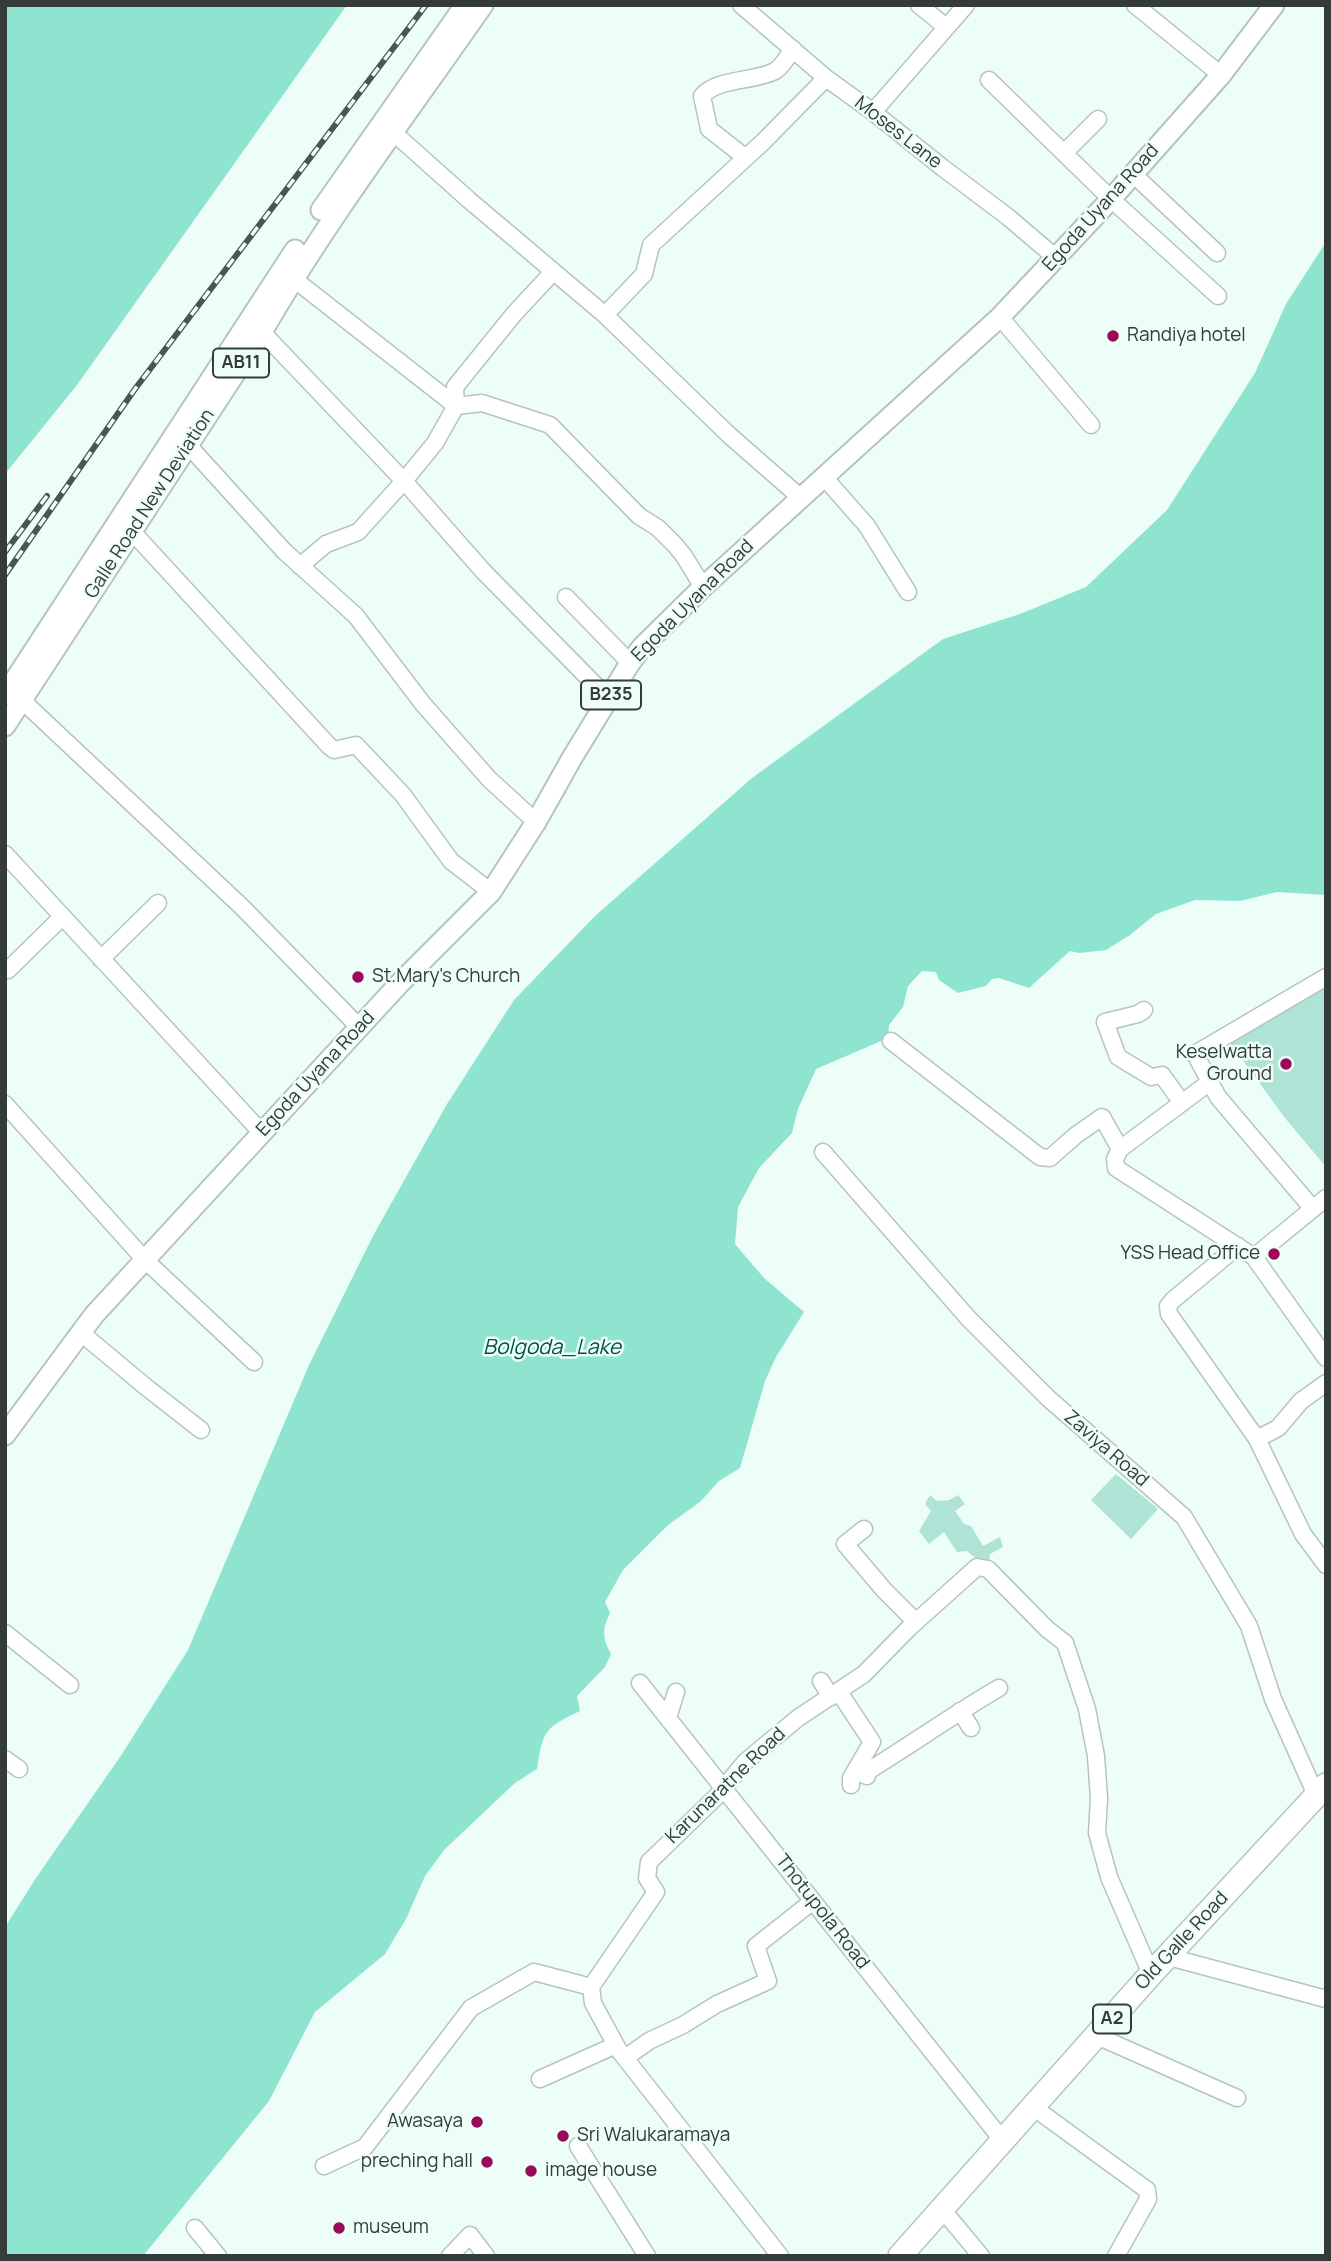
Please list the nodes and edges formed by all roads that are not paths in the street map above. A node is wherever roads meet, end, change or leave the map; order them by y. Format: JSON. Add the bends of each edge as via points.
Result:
{"nodes":[{"id":1,"x":465,"y":5,"type":"edge"},
{"id":2,"x":483,"y":5,"type":"edge"},
{"id":3,"x":741,"y":5,"type":"edge"},
{"id":4,"x":919,"y":5,"type":"edge"},
{"id":5,"x":966,"y":5,"type":"edge"},
{"id":6,"x":1135,"y":5,"type":"edge"},
{"id":7,"x":1274,"y":5,"type":"edge"},
{"id":8,"x":946,"y":27,"type":"junction"},
{"id":9,"x":793,"y":49,"type":"junction"},
{"id":10,"x":1221,"y":75,"type":"junction"},
{"id":11,"x":826,"y":78,"type":"junction"},
{"id":12,"x":989,"y":80,"type":"dead end"},
{"id":13,"x":873,"y":112,"type":"junction"},
{"id":14,"x":1098,"y":119,"type":"dead end"},
{"id":15,"x":394,"y":133,"type":"junction"},
{"id":16,"x":1064,"y":153,"type":"junction"},
{"id":17,"x":746,"y":158,"type":"junction"},
{"id":18,"x":1133,"y":174,"type":"junction"},
{"id":19,"x":1111,"y":199,"type":"junction"},
{"id":20,"x":1217,"y":253,"type":"dead end"},
{"id":21,"x":1056,"y":258,"type":"junction"},
{"id":22,"x":289,"y":271,"type":"junction"},
{"id":23,"x":553,"y":272,"type":"junction"},
{"id":24,"x":1217,"y":296,"type":"dead end"},
{"id":25,"x":605,"y":315,"type":"junction"},
{"id":26,"x":1000,"y":317,"type":"junction"},
{"id":27,"x":262,"y":332,"type":"junction"},
{"id":28,"x":457,"y":406,"type":"junction"},
{"id":29,"x":1091,"y":425,"type":"dead end"},
{"id":30,"x":188,"y":445,"type":"junction"},
{"id":31,"x":824,"y":477,"type":"junction"},
{"id":32,"x":404,"y":481,"type":"junction"},
{"id":33,"x":801,"y":498,"type":"junction"},
{"id":34,"x":126,"y":527,"type":"junction"},
{"id":35,"x":300,"y":566,"type":"junction"},
{"id":36,"x":703,"y":587,"type":"junction"},
{"id":37,"x":908,"y":592,"type":"dead end"},
{"id":38,"x":566,"y":597,"type":"dead end"},
{"id":39,"x":629,"y":663,"type":"junction"},
{"id":40,"x":15,"y":697,"type":"edge"},
{"id":41,"x":609,"y":699,"type":"junction"},
{"id":42,"x":5,"y":726,"type":"edge"},
{"id":43,"x":536,"y":822,"type":"junction"},
{"id":44,"x":5,"y":854,"type":"edge"},
{"id":45,"x":491,"y":892,"type":"junction"},
{"id":46,"x":158,"y":904,"type":"dead end"},
{"id":47,"x":62,"y":916,"type":"junction"},
{"id":48,"x":101,"y":959,"type":"junction"},
{"id":49,"x":8,"y":970,"type":"dead end"},
{"id":50,"x":1326,"y":977,"type":"edge"},
{"id":51,"x":1144,"y":1010,"type":"dead end"},
{"id":52,"x":359,"y":1027,"type":"junction"},
{"id":53,"x":891,"y":1041,"type":"dead end"},
{"id":54,"x":1210,"y":1082,"type":"junction"},
{"id":55,"x":1182,"y":1103,"type":"junction"},
{"id":56,"x":5,"y":1104,"type":"edge"},
{"id":57,"x":262,"y":1133,"type":"junction"},
{"id":58,"x":1120,"y":1149,"type":"junction"},
{"id":59,"x":823,"y":1152,"type":"dead end"},
{"id":60,"x":1320,"y":1203,"type":"edge"},
{"id":61,"x":1238,"y":1246,"type":"junction"},
{"id":62,"x":1254,"y":1257,"type":"junction"},
{"id":63,"x":145,"y":1261,"type":"junction"},
{"id":64,"x":1326,"y":1326,"type":"edge"},
{"id":65,"x":80,"y":1332,"type":"junction"},
{"id":66,"x":1312,"y":1338,"type":"junction"},
{"id":67,"x":1326,"y":1358,"type":"edge"},
{"id":68,"x":254,"y":1362,"type":"dead end"},
{"id":69,"x":1326,"y":1383,"type":"edge"},
{"id":70,"x":201,"y":1430,"type":"dead end"},
{"id":71,"x":5,"y":1435,"type":"edge"},
{"id":72,"x":1257,"y":1439,"type":"junction"},
{"id":73,"x":864,"y":1528,"type":"dead end"},
{"id":74,"x":1326,"y":1565,"type":"edge"},
{"id":75,"x":916,"y":1622,"type":"junction"},
{"id":76,"x":5,"y":1633,"type":"edge"},
{"id":77,"x":821,"y":1681,"type":"dead end"},
{"id":78,"x":640,"y":1683,"type":"dead end"},
{"id":79,"x":70,"y":1685,"type":"dead end"},
{"id":80,"x":999,"y":1688,"type":"dead end"},
{"id":81,"x":676,"y":1692,"type":"dead end"},
{"id":82,"x":835,"y":1694,"type":"junction"},
{"id":83,"x":960,"y":1711,"type":"junction"},
{"id":84,"x":668,"y":1718,"type":"junction"},
{"id":85,"x":971,"y":1728,"type":"dead end"},
{"id":86,"x":723,"y":1787,"type":"junction"},
{"id":87,"x":1320,"y":1797,"type":"edge"},
{"id":88,"x":813,"y":1900,"type":"junction"},
{"id":89,"x":1169,"y":1957,"type":"junction"},
{"id":90,"x":1151,"y":1974,"type":"junction"},
{"id":91,"x":591,"y":1987,"type":"junction"},
{"id":92,"x":1326,"y":1999,"type":"edge"},
{"id":93,"x":1097,"y":2036,"type":"junction"},
{"id":94,"x":621,"y":2052,"type":"junction"},
{"id":95,"x":540,"y":2079,"type":"dead end"},
{"id":96,"x":1237,"y":2098,"type":"dead end"},
{"id":97,"x":1033,"y":2107,"type":"junction"},
{"id":98,"x":1003,"y":2141,"type":"junction"},
{"id":99,"x":578,"y":2146,"type":"dead end"},
{"id":100,"x":324,"y":2166,"type":"dead end"},
{"id":101,"x":942,"y":2209,"type":"junction"},
{"id":102,"x":195,"y":2228,"type":"dead end"},
{"id":103,"x":218,"y":2256,"type":"edge"},
{"id":104,"x":450,"y":2256,"type":"edge"},
{"id":105,"x":486,"y":2256,"type":"edge"},
{"id":106,"x":647,"y":2256,"type":"edge"},
{"id":107,"x":780,"y":2256,"type":"edge"},
{"id":108,"x":900,"y":2256,"type":"edge"},
{"id":109,"x":981,"y":2256,"type":"edge"},
{"id":110,"x":1116,"y":2256,"type":"edge"}],
"edges":[{"from":1,"to":22,"type":"main road","name":"Galle Road New Deviation","number":"AB11","via":[[330,196]]},
{"from":2,"to":15,"type":"main road","name":"Galle Road New Deviation","number":"AB11"},
{"from":3,"to":9,"type":"street","name":"Moses Lane"},
{"from":4,"to":8,"type":"street"},
{"from":5,"to":8,"type":"street"},
{"from":6,"to":10,"type":"street"},
{"from":7,"to":10,"type":"main road","name":"Egoda Uyana Road","number":"B235"},
{"from":8,"to":13,"type":"street"},
{"from":9,"to":11,"type":"street","name":"Moses Lane"},
{"from":9,"to":17,"type":"street","via":[[778,70],[718,85],[702,96],[709,129]]},
{"from":10,"to":18,"type":"main road","name":"Egoda Uyana Road","number":"B235"},
{"from":11,"to":13,"type":"street","name":"Moses Lane"},
{"from":11,"to":17,"type":"street"},
{"from":12,"to":16,"type":"street"},
{"from":13,"to":21,"type":"street","name":"Moses Lane"},
{"from":14,"to":16,"type":"street"},
{"from":15,"to":22,"type":"main road","name":"Galle Road New Deviation","number":"AB11"},
{"from":15,"to":23,"type":"street"},
{"from":16,"to":19,"type":"street"},
{"from":17,"to":25,"type":"street","via":[[651,244],[644,274]]},
{"from":18,"to":19,"type":"main road","name":"Egoda Uyana Road","number":"B235"},
{"from":18,"to":20,"type":"street"},
{"from":19,"to":21,"type":"main road","name":"Egoda Uyana Road","number":"B235"},
{"from":19,"to":24,"type":"street"},
{"from":21,"to":26,"type":"main road","name":"Egoda Uyana Road","number":"B235"},
{"from":22,"to":27,"type":"main road","name":"Galle Road New Deviation","number":"AB11"},
{"from":22,"to":28,"type":"street"},
{"from":22,"to":34,"type":"main road","name":"Galle Road New Deviation","number":"AB11"},
{"from":23,"to":25,"type":"street"},
{"from":23,"to":28,"type":"street","via":[[455,387]]},
{"from":25,"to":33,"type":"street"},
{"from":26,"to":29,"type":"street"},
{"from":26,"to":31,"type":"main road","name":"Egoda Uyana Road","number":"B235"},
{"from":27,"to":30,"type":"main road","name":"Galle Road New Deviation","number":"AB11"},
{"from":27,"to":32,"type":"street"},
{"from":28,"to":32,"type":"street"},
{"from":28,"to":36,"type":"street","via":[[482,403],[550,425],[639,516],[658,528],[684,556]]},
{"from":30,"to":34,"type":"main road","name":"Galle Road New Deviation","number":"AB11"},
{"from":30,"to":35,"type":"street"},
{"from":31,"to":33,"type":"main road","name":"Egoda Uyana Road","number":"B235"},
{"from":31,"to":37,"type":"street","via":[[867,526]]},
{"from":32,"to":35,"type":"street","via":[[358,532],[326,544]]},
{"from":32,"to":41,"type":"street","via":[[483,571]]},
{"from":33,"to":36,"type":"main road","name":"Egoda Uyana Road","number":"B235"},
{"from":34,"to":40,"type":"main road","name":"Galle Road New Deviation","number":"AB11"},
{"from":34,"to":45,"type":"street","via":[[329,746],[334,750],[356,745],[403,795],[451,862]]},
{"from":35,"to":43,"type":"street","via":[[356,616],[423,705],[489,779]]},
{"from":36,"to":39,"type":"main road","name":"Egoda Uyana Road","number":"B235"},
{"from":38,"to":39,"type":"street"},
{"from":39,"to":41,"type":"main road","name":"Egoda Uyana Road","number":"B235"},
{"from":40,"to":42,"type":"main road","name":"Galle Road New Deviation","number":"AB11"},
{"from":40,"to":52,"type":"street","via":[[242,907]]},
{"from":41,"to":43,"type":"main road","name":"Egoda Uyana Road","number":"B235"},
{"from":43,"to":45,"type":"main road","name":"Egoda Uyana Road","number":"B235"},
{"from":44,"to":47,"type":"street"},
{"from":45,"to":52,"type":"main road","name":"Egoda Uyana Road","number":"B235"},
{"from":46,"to":48,"type":"street"},
{"from":47,"to":48,"type":"street"},
{"from":47,"to":49,"type":"street"},
{"from":48,"to":57,"type":"street"},
{"from":50,"to":54,"type":"street","via":[[1195,1054]]},
{"from":51,"to":55,"type":"street","via":[[1105,1022],[1118,1057],[1151,1077],[1162,1075]]},
{"from":52,"to":57,"type":"main road","name":"Egoda Uyana Road","number":"B235"},
{"from":53,"to":58,"type":"street","via":[[1040,1157],[1050,1158],[1102,1117]]},
{"from":54,"to":55,"type":"street"},
{"from":54,"to":60,"type":"street","via":[[1218,1097]]},
{"from":55,"to":58,"type":"street"},
{"from":56,"to":63,"type":"street"},
{"from":57,"to":63,"type":"main road","name":"Egoda Uyana Road","number":"B235"},
{"from":58,"to":61,"type":"street","via":[[1116,1168]]},
{"from":59,"to":87,"type":"street","name":"Zaviya Road","via":[[968,1318],[1048,1398],[1184,1517],[1249,1626],[1273,1699]]},
{"from":60,"to":62,"type":"street"},
{"from":61,"to":62,"type":"street"},
{"from":61,"to":72,"type":"street","via":[[1168,1306],[1169,1314]]},
{"from":62,"to":66,"type":"street"},
{"from":63,"to":65,"type":"main road","name":"Egoda Uyana Road","number":"B235"},
{"from":63,"to":68,"type":"street"},
{"from":64,"to":66,"type":"street"},
{"from":65,"to":70,"type":"street"},
{"from":65,"to":71,"type":"main road","name":"Egoda Uyana Road","number":"B235"},
{"from":66,"to":67,"type":"street"},
{"from":69,"to":72,"type":"street","via":[[1278,1428]]},
{"from":72,"to":74,"type":"street","via":[[1303,1534]]},
{"from":73,"to":75,"type":"street","via":[[845,1544]]},
{"from":75,"to":82,"type":"street","name":"Karunaratne Road","via":[[864,1674]]},
{"from":75,"to":90,"type":"street","name":"Karunaratne Road","via":[[977,1567],[988,1569],[1065,1643],[1087,1709],[1096,1756],[1097,1833],[1109,1877]]},
{"from":76,"to":79,"type":"street"},
{"from":77,"to":82,"type":"street"},
{"from":78,"to":84,"type":"street","name":"Thotupola Road"},
{"from":80,"to":83,"type":"street"},
{"from":81,"to":84,"type":"street"},
{"from":82,"to":83,"type":"street","via":[[872,1742],[861,1780]]},
{"from":82,"to":86,"type":"street","name":"Karunaratne Road","via":[[798,1718]]},
{"from":83,"to":85,"type":"street"},
{"from":84,"to":86,"type":"street","name":"Thotupola Road"},
{"from":86,"to":88,"type":"street","name":"Thotupola Road"},
{"from":86,"to":91,"type":"street","name":"Karunaratne Road","via":[[649,1861],[647,1878],[656,1892]]},
{"from":87,"to":89,"type":"highway","name":"Old Galle Road","number":"A2"},
{"from":88,"to":94,"type":"street","via":[[756,1946],[768,1981]]},
{"from":88,"to":98,"type":"street","name":"Thotupola Road"},
{"from":89,"to":90,"type":"highway","name":"Old Galle Road","number":"A2"},
{"from":89,"to":92,"type":"street"},
{"from":90,"to":93,"type":"highway","name":"Old Galle Road","number":"A2"},
{"from":91,"to":94,"type":"street","via":[[593,2003]]},
{"from":91,"to":100,"type":"street","via":[[534,1972],[471,2008],[365,2147]]},
{"from":93,"to":96,"type":"street"},
{"from":93,"to":97,"type":"highway","name":"Old Galle Road","number":"A2"},
{"from":94,"to":95,"type":"street"},
{"from":94,"to":107,"type":"street"},
{"from":97,"to":98,"type":"highway","name":"Old Galle Road","number":"A2"},
{"from":97,"to":110,"type":"street","via":[[1147,2190],[1147,2199]]},
{"from":98,"to":101,"type":"highway","name":"Old Galle Road","number":"A2"},
{"from":99,"to":106,"type":"street"},
{"from":101,"to":108,"type":"highway","name":"Old Galle Road","number":"A2"},
{"from":101,"to":109,"type":"street"},
{"from":102,"to":103,"type":"street"},
{"from":104,"to":105,"type":"street","via":[[470,2235]]}]}
